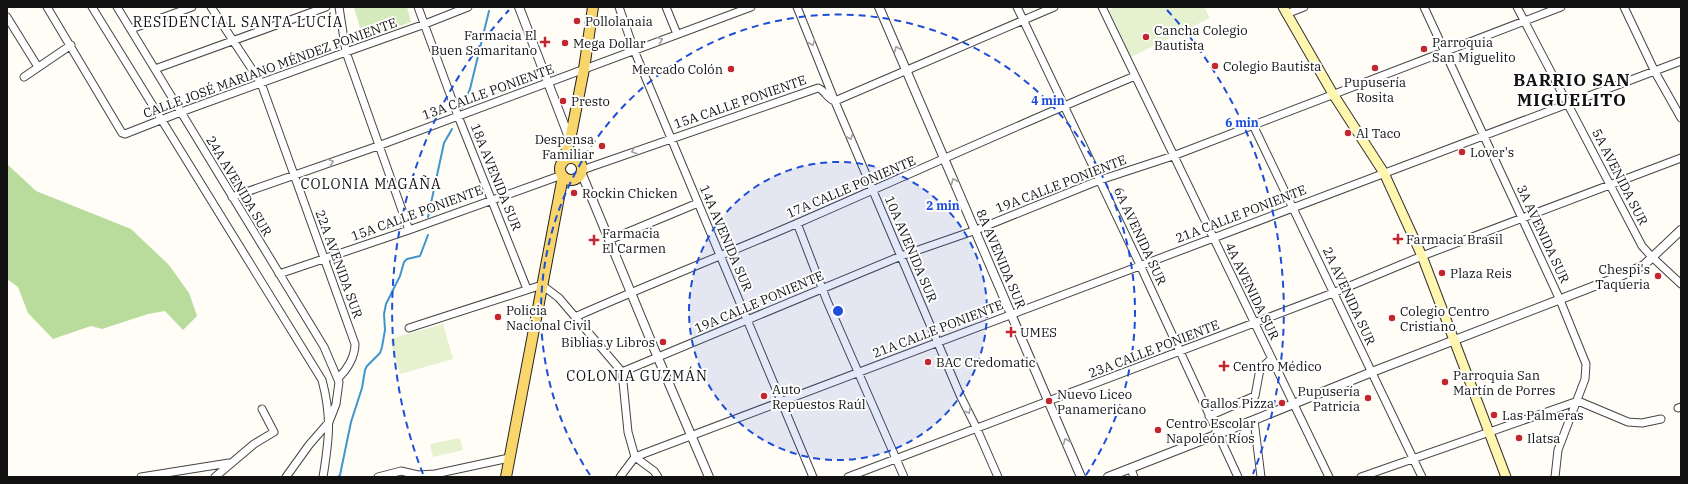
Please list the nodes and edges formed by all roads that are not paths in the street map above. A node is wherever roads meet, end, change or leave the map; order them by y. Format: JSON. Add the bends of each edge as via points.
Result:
{"nodes":[{"id":1,"x":47,"y":7,"type":"edge"},
{"id":2,"x":92,"y":7,"type":"edge"},
{"id":3,"x":117,"y":7,"type":"edge"},
{"id":4,"x":192,"y":7,"type":"edge"},
{"id":5,"x":211,"y":7,"type":"edge"},
{"id":6,"x":326,"y":7,"type":"edge"},
{"id":7,"x":339,"y":7,"type":"edge"},
{"id":8,"x":418,"y":7,"type":"edge"},
{"id":9,"x":468,"y":7,"type":"edge"},
{"id":10,"x":519,"y":7,"type":"edge"},
{"id":11,"x":619,"y":7,"type":"edge"},
{"id":12,"x":666,"y":7,"type":"edge"},
{"id":13,"x":751,"y":7,"type":"edge"},
{"id":14,"x":797,"y":7,"type":"edge"},
{"id":15,"x":879,"y":7,"type":"edge"},
{"id":16,"x":1017,"y":7,"type":"edge"},
{"id":17,"x":1054,"y":7,"type":"edge"},
{"id":18,"x":1102,"y":7,"type":"edge"},
{"id":19,"x":1304,"y":7,"type":"edge"},
{"id":20,"x":1424,"y":7,"type":"edge"},
{"id":21,"x":1517,"y":7,"type":"edge"},
{"id":22,"x":1561,"y":7,"type":"edge"},
{"id":23,"x":1624,"y":7,"type":"edge"},
{"id":24,"x":1285,"y":10,"type":"edge"},
{"id":25,"x":593,"y":11,"type":"edge"},
{"id":26,"x":7,"y":17,"type":"edge"},
{"id":27,"x":1023,"y":20,"type":"junction"},
{"id":28,"x":1524,"y":21,"type":"junction"},
{"id":29,"x":425,"y":24,"type":"junction"},
{"id":30,"x":131,"y":29,"type":"junction"},
{"id":31,"x":678,"y":34,"type":"junction"},
{"id":32,"x":233,"y":41,"type":"junction"},
{"id":33,"x":70,"y":45,"type":"junction"},
{"id":34,"x":634,"y":50,"type":"junction"},
{"id":35,"x":1445,"y":51,"type":"junction"},
{"id":36,"x":346,"y":52,"type":"junction"},
{"id":37,"x":1681,"y":60,"type":"edge"},
{"id":38,"x":38,"y":67,"type":"junction"},
{"id":39,"x":155,"y":69,"type":"junction"},
{"id":40,"x":584,"y":69,"type":"junction"},
{"id":41,"x":907,"y":70,"type":"junction"},
{"id":42,"x":1655,"y":72,"type":"junction"},
{"id":43,"x":24,"y":76,"type":"dead end"},
{"id":44,"x":1135,"y":76,"type":"junction"},
{"id":45,"x":261,"y":83,"type":"junction"},
{"id":46,"x":547,"y":83,"type":"junction"},
{"id":47,"x":1333,"y":94,"type":"junction"},
{"id":48,"x":835,"y":101,"type":"junction"},
{"id":49,"x":1569,"y":104,"type":"junction"},
{"id":50,"x":1063,"y":106,"type":"junction"},
{"id":51,"x":181,"y":112,"type":"junction"},
{"id":52,"x":458,"y":116,"type":"junction"},
{"id":53,"x":1681,"y":118,"type":"edge"},
{"id":54,"x":162,"y":120,"type":"junction"},
{"id":55,"x":1253,"y":125,"type":"junction"},
{"id":56,"x":1485,"y":135,"type":"junction"},
{"id":57,"x":671,"y":139,"type":"junction"},
{"id":58,"x":570,"y":140,"type":"junction"},
{"id":59,"x":378,"y":146,"type":"junction"},
{"id":60,"x":1174,"y":156,"type":"junction"},
{"id":61,"x":1681,"y":158,"type":"edge"},
{"id":62,"x":945,"y":159,"type":"junction"},
{"id":63,"x":564,"y":162,"type":"junction"},
{"id":64,"x":1384,"y":173,"type":"junction"},
{"id":65,"x":294,"y":174,"type":"junction"},
{"id":66,"x":575,"y":174,"type":"junction"},
{"id":67,"x":1100,"y":180,"type":"junction"},
{"id":68,"x":1610,"y":184,"type":"junction"},
{"id":69,"x":873,"y":190,"type":"junction"},
{"id":70,"x":232,"y":197,"type":"junction"},
{"id":71,"x":492,"y":199,"type":"junction"},
{"id":72,"x":698,"y":203,"type":"junction"},
{"id":73,"x":1294,"y":207,"type":"junction"},
{"id":74,"x":1522,"y":218,"type":"junction"},
{"id":75,"x":797,"y":223,"type":"junction"},
{"id":76,"x":409,"y":230,"type":"junction"},
{"id":77,"x":976,"y":230,"type":"junction"},
{"id":78,"x":1681,"y":230,"type":"edge"},
{"id":79,"x":1213,"y":238,"type":"junction"},
{"id":80,"x":609,"y":240,"type":"junction"},
{"id":81,"x":720,"y":255,"type":"junction"},
{"id":82,"x":901,"y":256,"type":"junction"},
{"id":83,"x":1422,"y":256,"type":"junction"},
{"id":84,"x":1652,"y":257,"type":"junction"},
{"id":85,"x":324,"y":258,"type":"junction"},
{"id":86,"x":1140,"y":265,"type":"junction"},
{"id":87,"x":278,"y":274,"type":"junction"},
{"id":88,"x":1681,"y":284,"type":"edge"},
{"id":89,"x":542,"y":285,"type":"junction"},
{"id":90,"x":527,"y":289,"type":"junction"},
{"id":91,"x":822,"y":289,"type":"junction"},
{"id":92,"x":632,"y":292,"type":"junction"},
{"id":93,"x":1334,"y":293,"type":"junction"},
{"id":94,"x":1560,"y":300,"type":"junction"},
{"id":95,"x":1012,"y":314,"type":"junction"},
{"id":96,"x":575,"y":317,"type":"junction"},
{"id":97,"x":747,"y":320,"type":"junction"},
{"id":98,"x":1254,"y":324,"type":"junction"},
{"id":99,"x":409,"y":328,"type":"dead end"},
{"id":100,"x":1454,"y":341,"type":"junction"},
{"id":101,"x":937,"y":342,"type":"junction"},
{"id":102,"x":1180,"y":351,"type":"junction"},
{"id":103,"x":658,"y":358,"type":"junction"},
{"id":104,"x":1271,"y":359,"type":"junction"},
{"id":105,"x":622,"y":372,"type":"junction"},
{"id":106,"x":858,"y":372,"type":"junction"},
{"id":107,"x":1372,"y":372,"type":"junction"},
{"id":108,"x":338,"y":378,"type":"junction"},
{"id":109,"x":1049,"y":401,"type":"junction"},
{"id":110,"x":1578,"y":401,"type":"junction"},
{"id":111,"x":781,"y":402,"type":"junction"},
{"id":112,"x":1294,"y":405,"type":"junction"},
{"id":113,"x":262,"y":409,"type":"dead end"},
{"id":114,"x":1209,"y":416,"type":"junction"},
{"id":115,"x":1661,"y":419,"type":"dead end"},
{"id":116,"x":1254,"y":420,"type":"junction"},
{"id":117,"x":329,"y":422,"type":"junction"},
{"id":118,"x":976,"y":428,"type":"junction"},
{"id":119,"x":1489,"y":431,"type":"junction"},
{"id":120,"x":1217,"y":434,"type":"junction"},
{"id":121,"x":691,"y":435,"type":"junction"},
{"id":122,"x":635,"y":457,"type":"junction"},
{"id":123,"x":509,"y":458,"type":"junction"},
{"id":124,"x":1413,"y":458,"type":"junction"},
{"id":125,"x":896,"y":459,"type":"junction"},
{"id":126,"x":231,"y":463,"type":"junction"},
{"id":127,"x":1132,"y":473,"type":"edge"},
{"id":128,"x":141,"y":477,"type":"edge"},
{"id":129,"x":215,"y":477,"type":"edge"},
{"id":130,"x":286,"y":477,"type":"edge"},
{"id":131,"x":323,"y":477,"type":"edge"},
{"id":132,"x":378,"y":477,"type":"edge"},
{"id":133,"x":506,"y":477,"type":"edge"},
{"id":134,"x":620,"y":477,"type":"edge"},
{"id":135,"x":658,"y":477,"type":"edge"},
{"id":136,"x":709,"y":477,"type":"edge"},
{"id":137,"x":813,"y":477,"type":"edge"},
{"id":138,"x":848,"y":477,"type":"edge"},
{"id":139,"x":904,"y":477,"type":"edge"},
{"id":140,"x":998,"y":477,"type":"edge"},
{"id":141,"x":1081,"y":477,"type":"edge"},
{"id":142,"x":1108,"y":477,"type":"edge"},
{"id":143,"x":1238,"y":477,"type":"edge"},
{"id":144,"x":1261,"y":477,"type":"edge"},
{"id":145,"x":1329,"y":477,"type":"edge"},
{"id":146,"x":1361,"y":477,"type":"edge"},
{"id":147,"x":1422,"y":477,"type":"edge"},
{"id":148,"x":1506,"y":477,"type":"edge"},
{"id":149,"x":1555,"y":477,"type":"edge"}],
"edges":[{"from":1,"to":33,"type":"street"},
{"from":2,"to":54,"type":"street"},
{"from":3,"to":30,"type":"street","name":"24A AVENIDA SUR"},
{"from":4,"to":30,"type":"street"},
{"from":5,"to":32,"type":"street","name":"22A AVENIDA SUR"},
{"from":6,"to":32,"type":"street"},
{"from":7,"to":36,"type":"street"},
{"from":8,"to":29,"type":"street","name":"18A AVENIDA SUR"},
{"from":9,"to":29,"type":"street","name":"CALLE JOSÉ MARIANO MÉNDEZ PONIENTE"},
{"from":10,"to":46,"type":"street"},
{"from":11,"to":34,"type":"street","name":"14A AVENIDA SUR"},
{"from":12,"to":31,"type":"street"},
{"from":13,"to":31,"type":"street","name":"13A CALLE PONIENTE"},
{"from":14,"to":48,"type":"street","name":"10A AVENIDA SUR","one_way":true},
{"from":41,"to":15,"type":"street","name":"8A AVENIDA SUR","one_way":true},
{"from":16,"to":27,"type":"street","name":"6A AVENIDA SUR"},
{"from":17,"to":27,"type":"street"},
{"from":18,"to":44,"type":"street","name":"4A AVENIDA SUR"},
{"from":19,"to":24,"type":"street"},
{"from":20,"to":35,"type":"street","name":"3A AVENIDA SUR"},
{"from":21,"to":28,"type":"street","name":"5A AVENIDA SUR"},
{"from":22,"to":28,"type":"street","name":"19A CALLE PONIENTE"},
{"from":23,"to":42,"type":"street"},
{"from":24,"to":47,"type":"main road"},
{"from":25,"to":40,"type":"main road"},
{"from":26,"to":38,"type":"street"},
{"from":27,"to":41,"type":"street"},
{"from":27,"to":50,"type":"street","name":"6A AVENIDA SUR"},
{"from":28,"to":35,"type":"street","name":"19A CALLE PONIENTE"},
{"from":28,"to":49,"type":"street","name":"5A AVENIDA SUR"},
{"from":29,"to":36,"type":"street","name":"CALLE JOSÉ MARIANO MÉNDEZ PONIENTE"},
{"from":29,"to":52,"type":"street","name":"18A AVENIDA SUR"},
{"from":30,"to":39,"type":"street","name":"24A AVENIDA SUR"},
{"from":34,"to":31,"type":"street","name":"13A CALLE PONIENTE","one_way":true},
{"from":32,"to":39,"type":"street"},
{"from":32,"to":45,"type":"street","name":"22A AVENIDA SUR"},
{"from":33,"to":38,"type":"street"},
{"from":33,"to":54,"type":"street","name":"CALLE JOSÉ MARIANO MÉNDEZ PONIENTE","via":[[122,133]]},
{"from":34,"to":40,"type":"street","name":"13A CALLE PONIENTE"},
{"from":34,"to":57,"type":"street","name":"14A AVENIDA SUR"},
{"from":35,"to":47,"type":"street","name":"19A CALLE PONIENTE"},
{"from":35,"to":56,"type":"street","name":"3A AVENIDA SUR"},
{"from":36,"to":45,"type":"street","name":"CALLE JOSÉ MARIANO MÉNDEZ PONIENTE"},
{"from":36,"to":59,"type":"street"},
{"from":37,"to":42,"type":"street","name":"21A CALLE PONIENTE"},
{"from":38,"to":43,"type":"street"},
{"from":39,"to":51,"type":"street","name":"24A AVENIDA SUR"},
{"from":40,"to":46,"type":"street","name":"13A CALLE PONIENTE"},
{"from":40,"to":58,"type":"main road"},
{"from":41,"to":48,"type":"street"},
{"from":41,"to":62,"type":"street","name":"8A AVENIDA SUR"},
{"from":42,"to":49,"type":"street","name":"21A CALLE PONIENTE"},
{"from":42,"to":53,"type":"street"},
{"from":44,"to":50,"type":"street","name":"17A CALLE PONIENTE"},
{"from":44,"to":60,"type":"street","name":"4A AVENIDA SUR"},
{"from":45,"to":51,"type":"street","name":"CALLE JOSÉ MARIANO MÉNDEZ PONIENTE"},
{"from":45,"to":65,"type":"street","name":"22A AVENIDA SUR"},
{"from":46,"to":52,"type":"street","name":"13A CALLE PONIENTE"},
{"from":46,"to":58,"type":"street"},
{"from":47,"to":55,"type":"street","name":"19A CALLE PONIENTE"},
{"from":47,"to":64,"type":"main road"},
{"from":48,"to":57,"type":"street","name":"15A CALLE PONIENTE","via":[[818,88]]},
{"from":48,"to":69,"type":"street","name":"10A AVENIDA SUR","one_way":true},
{"from":49,"to":56,"type":"street","name":"21A CALLE PONIENTE"},
{"from":49,"to":68,"type":"street","name":"5A AVENIDA SUR"},
{"from":50,"to":62,"type":"street","name":"17A CALLE PONIENTE"},
{"from":50,"to":67,"type":"street","name":"6A AVENIDA SUR"},
{"from":51,"to":54,"type":"street","name":"CALLE JOSÉ MARIANO MÉNDEZ PONIENTE"},
{"from":51,"to":70,"type":"street","name":"24A AVENIDA SUR"},
{"from":52,"to":59,"type":"street","name":"13A CALLE PONIENTE"},
{"from":52,"to":71,"type":"street","name":"18A AVENIDA SUR"},
{"from":54,"to":117,"type":"street","via":[[318,372],[326,394]]},
{"from":55,"to":60,"type":"street","name":"19A CALLE PONIENTE"},
{"from":55,"to":73,"type":"street","name":"2A AVENIDA SUR"},
{"from":56,"to":64,"type":"street","name":"21A CALLE PONIENTE"},
{"from":56,"to":74,"type":"street","name":"3A AVENIDA SUR"},
{"from":57,"to":66,"type":"street","name":"15A CALLE PONIENTE","one_way":true},
{"from":57,"to":72,"type":"street","name":"14A AVENIDA SUR"},
{"from":58,"to":63,"type":"main road"},
{"from":58,"to":66,"type":"main road"},
{"from":65,"to":59,"type":"street","name":"13A CALLE PONIENTE","one_way":true},
{"from":59,"to":76,"type":"street"},
{"from":60,"to":67,"type":"street","name":"19A CALLE PONIENTE"},
{"from":60,"to":79,"type":"street","name":"4A AVENIDA SUR"},
{"from":61,"to":68,"type":"street","name":"23A CALLE PONIENTE"},
{"from":62,"to":69,"type":"street","name":"17A CALLE PONIENTE"},
{"from":77,"to":62,"type":"street","name":"8A AVENIDA SUR","one_way":true},
{"from":63,"to":66,"type":"main road","via":[[561,168]]},
{"from":63,"to":66,"type":"main road","via":[[572,158]]},
{"from":64,"to":73,"type":"street","name":"21A CALLE PONIENTE"},
{"from":64,"to":83,"type":"main road"},
{"from":65,"to":70,"type":"street","name":"13A CALLE PONIENTE"},
{"from":65,"to":85,"type":"street","name":"22A AVENIDA SUR"},
{"from":66,"to":71,"type":"street","name":"15A CALLE PONIENTE"},
{"from":66,"to":80,"type":"street"},
{"from":66,"to":89,"type":"main road","via":[[560,191]]},
{"from":67,"to":77,"type":"street","name":"19A CALLE PONIENTE"},
{"from":67,"to":86,"type":"street","name":"6A AVENIDA SUR"},
{"from":68,"to":74,"type":"street","name":"23A CALLE PONIENTE"},
{"from":68,"to":84,"type":"street","name":"5A AVENIDA SUR","via":[[1642,246]]},
{"from":69,"to":75,"type":"street","name":"17A CALLE PONIENTE"},
{"from":69,"to":82,"type":"street","name":"10A AVENIDA SUR"},
{"from":70,"to":87,"type":"street","name":"24A AVENIDA SUR"},
{"from":71,"to":76,"type":"street","name":"15A CALLE PONIENTE"},
{"from":71,"to":90,"type":"street","name":"18A AVENIDA SUR"},
{"from":72,"to":80,"type":"street"},
{"from":72,"to":81,"type":"street","name":"14A AVENIDA SUR"},
{"from":73,"to":79,"type":"street","name":"21A CALLE PONIENTE"},
{"from":73,"to":93,"type":"street","name":"2A AVENIDA SUR"},
{"from":74,"to":83,"type":"street","name":"23A CALLE PONIENTE"},
{"from":74,"to":94,"type":"street","name":"3A AVENIDA SUR"},
{"from":75,"to":81,"type":"street","name":"17A CALLE PONIENTE"},
{"from":75,"to":91,"type":"street"},
{"from":76,"to":85,"type":"street","name":"15A CALLE PONIENTE"},
{"from":77,"to":82,"type":"street","name":"19A CALLE PONIENTE"},
{"from":77,"to":95,"type":"street","name":"8A AVENIDA SUR"},
{"from":78,"to":84,"type":"street"},
{"from":79,"to":86,"type":"street","name":"21A CALLE PONIENTE"},
{"from":79,"to":98,"type":"street","name":"4A AVENIDA SUR"},
{"from":80,"to":92,"type":"street"},
{"from":81,"to":92,"type":"street","name":"17A CALLE PONIENTE"},
{"from":81,"to":97,"type":"street","name":"14A AVENIDA SUR"},
{"from":82,"to":91,"type":"street","name":"19A CALLE PONIENTE"},
{"from":82,"to":101,"type":"street","name":"10A AVENIDA SUR"},
{"from":83,"to":93,"type":"street","name":"23A CALLE PONIENTE"},
{"from":83,"to":100,"type":"main road"},
{"from":84,"to":88,"type":"street","name":"5A AVENIDA SUR"},
{"from":84,"to":94,"type":"street","via":[[1634,270]]},
{"from":85,"to":87,"type":"street","name":"15A CALLE PONIENTE"},
{"from":85,"to":108,"type":"street","name":"22A AVENIDA SUR","via":[[355,344],[355,351],[345,372]]},
{"from":86,"to":95,"type":"street","name":"21A CALLE PONIENTE"},
{"from":86,"to":102,"type":"street","name":"6A AVENIDA SUR"},
{"from":87,"to":108,"type":"street","name":"24A AVENIDA SUR","via":[[324,347]]},
{"from":89,"to":90,"type":"street"},
{"from":89,"to":96,"type":"street","via":[[559,298]]},
{"from":89,"to":123,"type":"main road"},
{"from":90,"to":99,"type":"street"},
{"from":91,"to":97,"type":"street","name":"19A CALLE PONIENTE"},
{"from":91,"to":106,"type":"street"},
{"from":92,"to":96,"type":"street","name":"17A CALLE PONIENTE"},
{"from":92,"to":103,"type":"street"},
{"from":93,"to":98,"type":"street","name":"23A CALLE PONIENTE"},
{"from":93,"to":107,"type":"street","name":"2A AVENIDA SUR"},
{"from":94,"to":100,"type":"street"},
{"from":94,"to":110,"type":"street","name":"3A AVENIDA SUR","via":[[1586,364],[1585,380]]},
{"from":95,"to":101,"type":"street","name":"21A CALLE PONIENTE"},
{"from":95,"to":109,"type":"street","name":"8A AVENIDA SUR"},
{"from":96,"to":105,"type":"street"},
{"from":97,"to":103,"type":"street","name":"19A CALLE PONIENTE"},
{"from":97,"to":111,"type":"street","name":"14A AVENIDA SUR"},
{"from":98,"to":102,"type":"street","name":"23A CALLE PONIENTE"},
{"from":98,"to":104,"type":"street","name":"4A AVENIDA SUR"},
{"from":100,"to":107,"type":"street"},
{"from":100,"to":119,"type":"main road"},
{"from":101,"to":106,"type":"street","name":"21A CALLE PONIENTE"},
{"from":101,"to":118,"type":"street","name":"10A AVENIDA SUR","one_way":true},
{"from":102,"to":109,"type":"street","name":"23A CALLE PONIENTE"},
{"from":102,"to":114,"type":"street","name":"6A AVENIDA SUR"},
{"from":103,"to":105,"type":"street","name":"19A CALLE PONIENTE"},
{"from":103,"to":121,"type":"street"},
{"from":104,"to":112,"type":"street","name":"4A AVENIDA SUR"},
{"from":104,"to":114,"type":"street","via":[[1260,369],[1255,396]]},
{"from":105,"to":122,"type":"street","via":[[628,432]]},
{"from":106,"to":111,"type":"street","name":"21A CALLE PONIENTE"},
{"from":106,"to":125,"type":"street"},
{"from":107,"to":112,"type":"street"},
{"from":107,"to":124,"type":"street","name":"2A AVENIDA SUR"},
{"from":108,"to":117,"type":"street","via":[[337,398]]},
{"from":109,"to":118,"type":"street","name":"23A CALLE PONIENTE"},
{"from":141,"to":109,"type":"street","name":"8A AVENIDA SUR","one_way":true},
{"from":110,"to":115,"type":"street","via":[[1628,422],[1642,423]]},
{"from":110,"to":119,"type":"street"},
{"from":110,"to":149,"type":"street","name":"3A AVENIDA SUR","via":[[1560,444]]},
{"from":111,"to":121,"type":"street","name":"21A CALLE PONIENTE"},
{"from":111,"to":137,"type":"street","name":"14A AVENIDA SUR"},
{"from":112,"to":116,"type":"street"},
{"from":112,"to":145,"type":"street","name":"4A AVENIDA SUR"},
{"from":113,"to":126,"type":"street","via":[[274,432]]},
{"from":114,"to":120,"type":"street","name":"6A AVENIDA SUR"},
{"from":116,"to":120,"type":"street"},
{"from":116,"to":144,"type":"street"},
{"from":117,"to":130,"type":"street"},
{"from":117,"to":131,"type":"street"},
{"from":118,"to":125,"type":"street","name":"23A CALLE PONIENTE"},
{"from":118,"to":140,"type":"street","name":"10A AVENIDA SUR"},
{"from":119,"to":124,"type":"street"},
{"from":119,"to":148,"type":"main road"},
{"from":120,"to":127,"type":"street"},
{"from":120,"to":143,"type":"street","name":"6A AVENIDA SUR"},
{"from":121,"to":122,"type":"street","name":"21A CALLE PONIENTE"},
{"from":121,"to":136,"type":"street"},
{"from":122,"to":134,"type":"street"},
{"from":122,"to":135,"type":"street"},
{"from":123,"to":132,"type":"street","via":[[434,474],[401,471]]},
{"from":123,"to":133,"type":"main road"},
{"from":124,"to":146,"type":"street"},
{"from":124,"to":147,"type":"street","name":"2A AVENIDA SUR"},
{"from":125,"to":138,"type":"street","name":"23A CALLE PONIENTE"},
{"from":125,"to":139,"type":"street"},
{"from":126,"to":128,"type":"street"},
{"from":126,"to":129,"type":"street"},
{"from":127,"to":142,"type":"street"}]}
